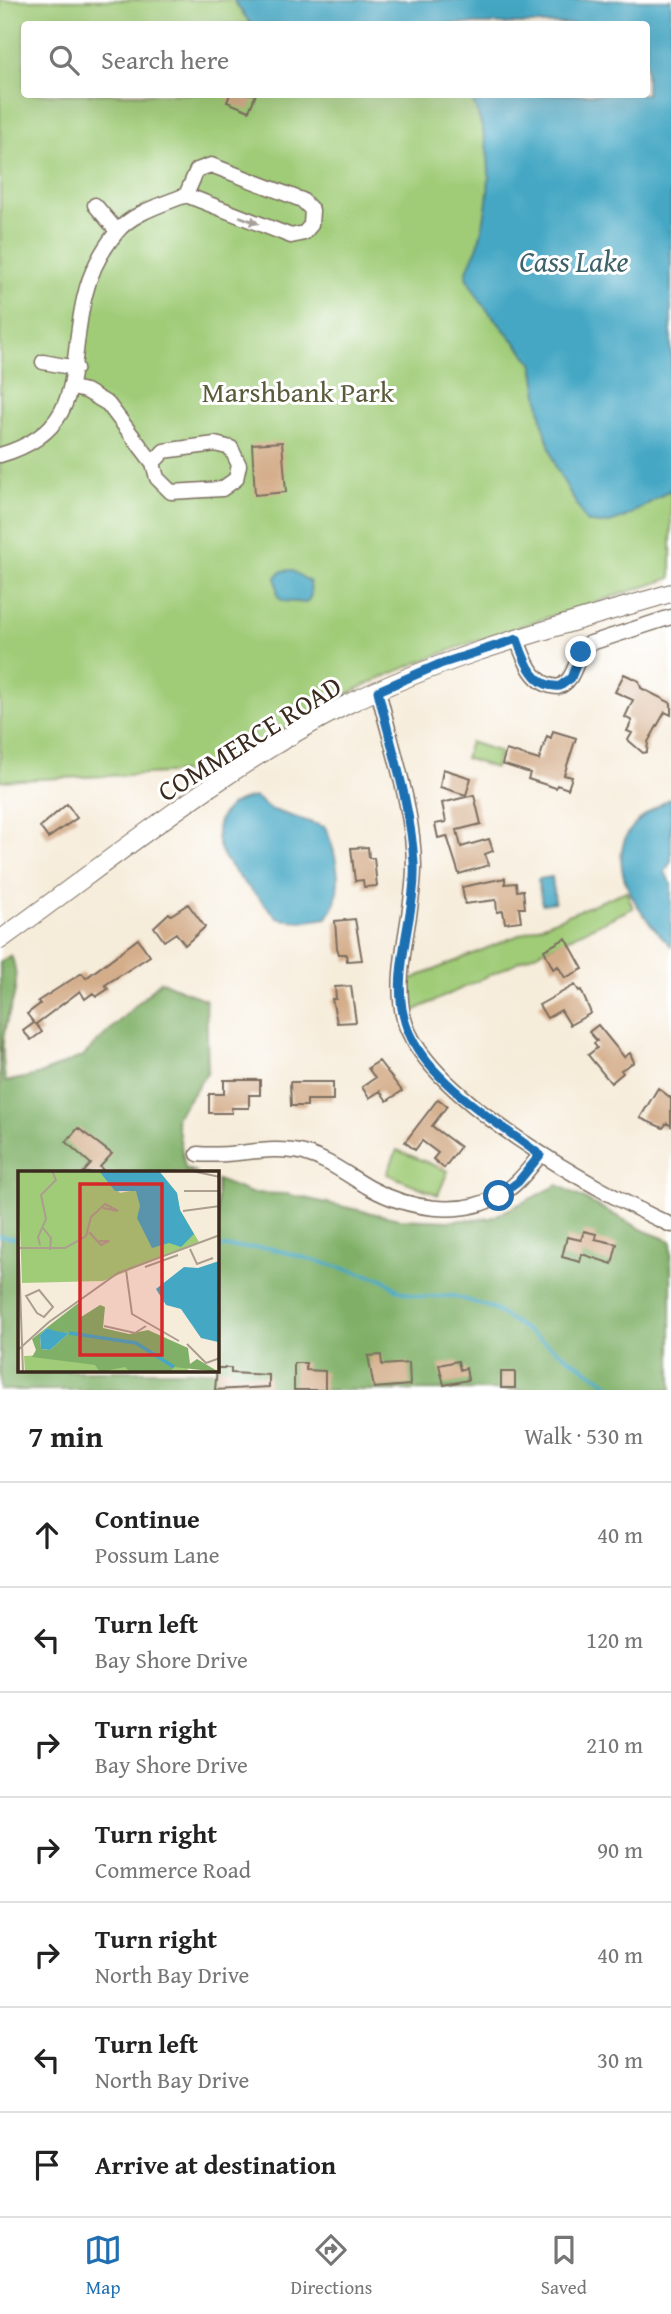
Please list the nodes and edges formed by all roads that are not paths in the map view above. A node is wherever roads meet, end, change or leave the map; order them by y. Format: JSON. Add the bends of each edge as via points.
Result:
{"nodes":[{"id":1,"x":186,"y":195,"type":"junction"},
{"id":2,"x":95,"y":205,"type":"dead end"},
{"id":3,"x":117,"y":231,"type":"junction"},
{"id":4,"x":43,"y":362,"type":"dead end"},
{"id":5,"x":76,"y":368,"type":"junction"},
{"id":6,"x":72,"y":388,"type":"junction"},
{"id":7,"x":0,"y":455,"type":"edge"},
{"id":8,"x":153,"y":463,"type":"junction"},
{"id":9,"x":671,"y":593,"type":"edge"},
{"id":10,"x":671,"y":617,"type":"edge"},
{"id":11,"x":522,"y":638,"type":"junction"},
{"id":12,"x":378,"y":691,"type":"junction"},
{"id":13,"x":0,"y":940,"type":"edge"},
{"id":14,"x":198,"y":1154,"type":"dead end"},
{"id":15,"x":540,"y":1155,"type":"junction"},
{"id":16,"x":671,"y":1225,"type":"edge"}],
"edges":[{"from":1,"to":1,"type":"street","one_way":true,"via":[[291,236],[304,233],[313,219],[312,210],[302,200],[211,165],[197,170]]},
{"from":1,"to":3,"type":"street"},
{"from":2,"to":3,"type":"street"},
{"from":3,"to":5,"type":"street","via":[[94,268],[84,296]]},
{"from":4,"to":5,"type":"street"},
{"from":5,"to":6,"type":"street"},
{"from":6,"to":7,"type":"street","via":[[54,425],[35,442]]},
{"from":6,"to":8,"type":"street","via":[[108,404]]},
{"from":8,"to":8,"type":"street","via":[[157,478],[171,492],[222,489],[236,479],[239,465],[231,448],[215,443],[164,451]]},
{"from":9,"to":11,"type":"main road","name":"COMMERCE ROAD"},
{"from":10,"to":11,"type":"street","via":[[588,645],[579,654],[571,678],[561,686],[546,685],[533,674]]},
{"from":11,"to":12,"type":"main road","name":"COMMERCE ROAD","via":[[440,664]]},
{"from":12,"to":13,"type":"main road","name":"COMMERCE ROAD","via":[[253,760]]},
{"from":12,"to":15,"type":"street","via":[[410,827],[414,865],[411,921],[401,975],[404,1021],[411,1038],[439,1074]]},
{"from":14,"to":15,"type":"street","via":[[288,1149],[322,1158],[406,1204],[453,1207],[499,1196],[518,1182]]},
{"from":15,"to":16,"type":"street"}]}
